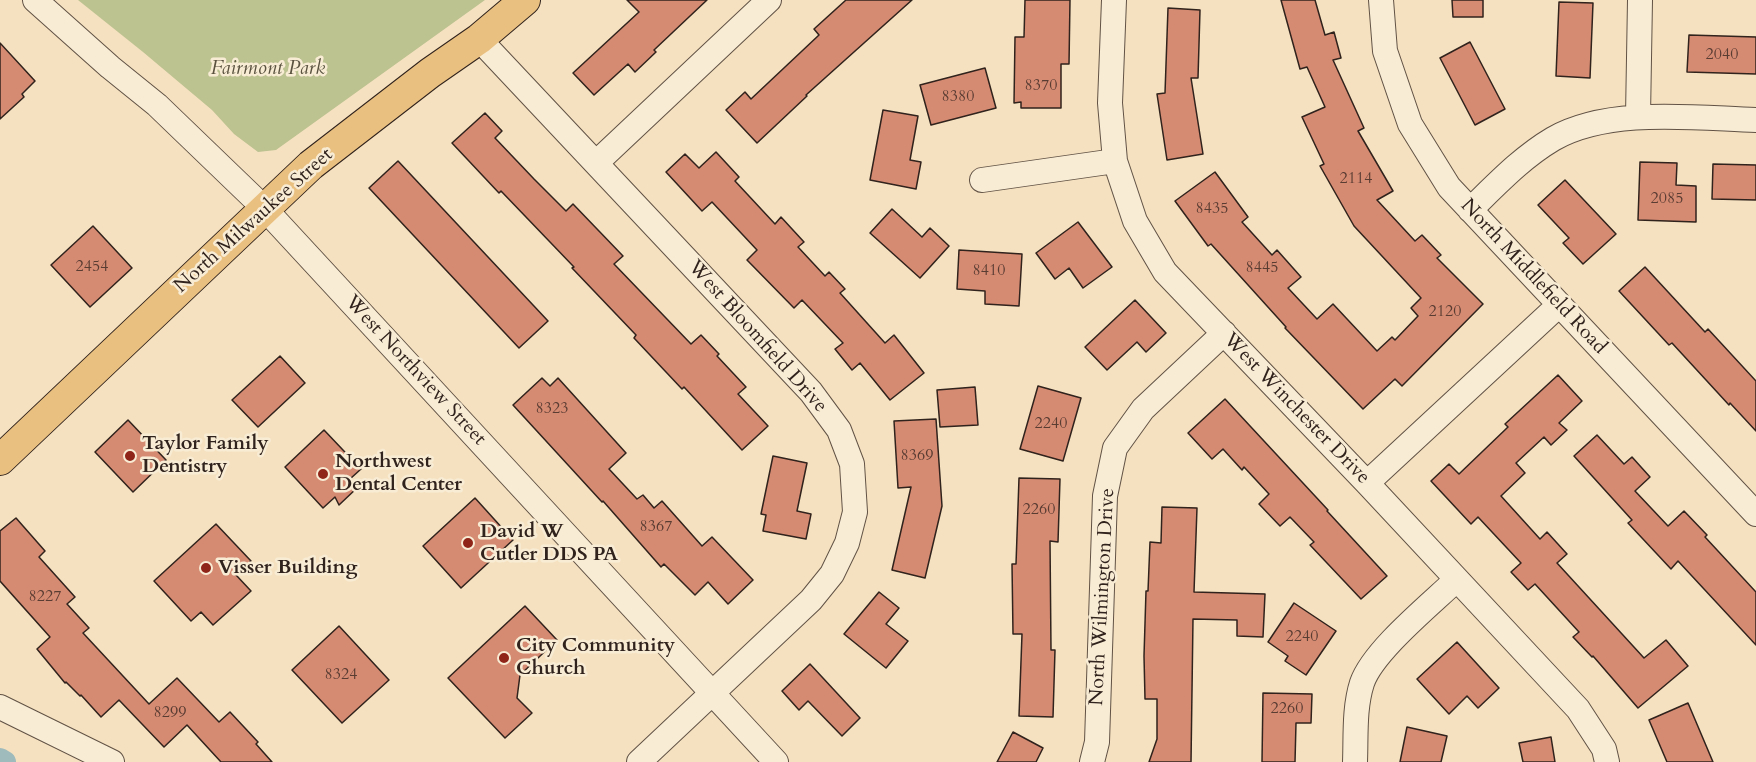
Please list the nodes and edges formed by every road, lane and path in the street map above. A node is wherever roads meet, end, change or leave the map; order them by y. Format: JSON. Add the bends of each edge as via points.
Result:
{"nodes":[{"id":1,"x":35,"y":0,"type":"edge"},
{"id":2,"x":525,"y":0,"type":"edge"},
{"id":3,"x":769,"y":0,"type":"edge"},
{"id":4,"x":1114,"y":0,"type":"edge"},
{"id":5,"x":1381,"y":0,"type":"edge"},
{"id":6,"x":1640,"y":0,"type":"edge"},
{"id":7,"x":479,"y":39,"type":"junction"},
{"id":8,"x":1638,"y":116,"type":"junction"},
{"id":9,"x":1756,"y":120,"type":"edge"},
{"id":10,"x":1115,"y":161,"type":"junction"},
{"id":11,"x":596,"y":163,"type":"junction"},
{"id":12,"x":982,"y":180,"type":"dead end"},
{"id":13,"x":264,"y":208,"type":"junction"},
{"id":14,"x":1470,"y":210,"type":"junction"},
{"id":15,"x":1559,"y":304,"type":"junction"},
{"id":16,"x":1224,"y":333,"type":"junction"},
{"id":17,"x":0,"y":460,"type":"edge"},
{"id":18,"x":1367,"y":483,"type":"junction"},
{"id":19,"x":1756,"y":514,"type":"edge"},
{"id":20,"x":1456,"y":580,"type":"junction"},
{"id":21,"x":712,"y":693,"type":"junction"},
{"id":22,"x":0,"y":707,"type":"edge"},
{"id":23,"x":109,"y":761,"type":"edge"},
{"id":24,"x":639,"y":762,"type":"edge"},
{"id":25,"x":776,"y":762,"type":"edge"},
{"id":26,"x":1092,"y":762,"type":"edge"},
{"id":27,"x":1355,"y":762,"type":"edge"},
{"id":28,"x":1607,"y":762,"type":"edge"}],
"edges":[{"from":1,"to":13,"type":"street","name":"West Northview Street","via":[[157,105]]},
{"from":2,"to":7,"type":"main road","name":"North Milwaukee Street"},
{"from":3,"to":11,"type":"street"},
{"from":4,"to":10,"type":"street","name":"West Winchester Drive","via":[[1110,103]]},
{"from":5,"to":14,"type":"street","name":"North Middlefield Road","via":[[1385,51],[1410,124],[1449,187]]},
{"from":6,"to":8,"type":"street"},
{"from":7,"to":11,"type":"street","name":"West Bloomfield Drive"},
{"from":7,"to":13,"type":"main road","name":"North Milwaukee Street","via":[[311,165]]},
{"from":8,"to":9,"type":"street"},
{"from":8,"to":14,"type":"street","via":[[1555,138],[1520,162]]},
{"from":10,"to":12,"type":"street"},
{"from":10,"to":16,"type":"street","name":"West Winchester Drive","via":[[1134,221],[1165,272]]},
{"from":11,"to":21,"type":"street","name":"West Bloomfield Drive","via":[[811,392],[839,430],[852,464],[855,512],[847,543],[832,574],[811,600]]},
{"from":13,"to":17,"type":"main road","name":"North Milwaukee Street"},
{"from":13,"to":21,"type":"street","name":"West Northview Street"},
{"from":14,"to":15,"type":"street","name":"North Middlefield Road"},
{"from":15,"to":18,"type":"street"},
{"from":15,"to":19,"type":"street","name":"North Middlefield Road"},
{"from":16,"to":18,"type":"street","name":"West Winchester Drive"},
{"from":16,"to":26,"type":"street","name":"North Wilmington Drive","via":[[1143,410],[1115,448],[1105,496],[1097,742]]},
{"from":18,"to":20,"type":"street","name":"West Winchester Drive"},
{"from":20,"to":27,"type":"street","via":[[1383,650],[1363,682],[1356,714]]},
{"from":20,"to":28,"type":"street","name":"West Winchester Drive","via":[[1578,709],[1605,749]]},
{"from":21,"to":24,"type":"street","name":"West Bloomfield Drive"},
{"from":21,"to":25,"type":"street","name":"West Northview Street"},
{"from":22,"to":23,"type":"street"}]}
